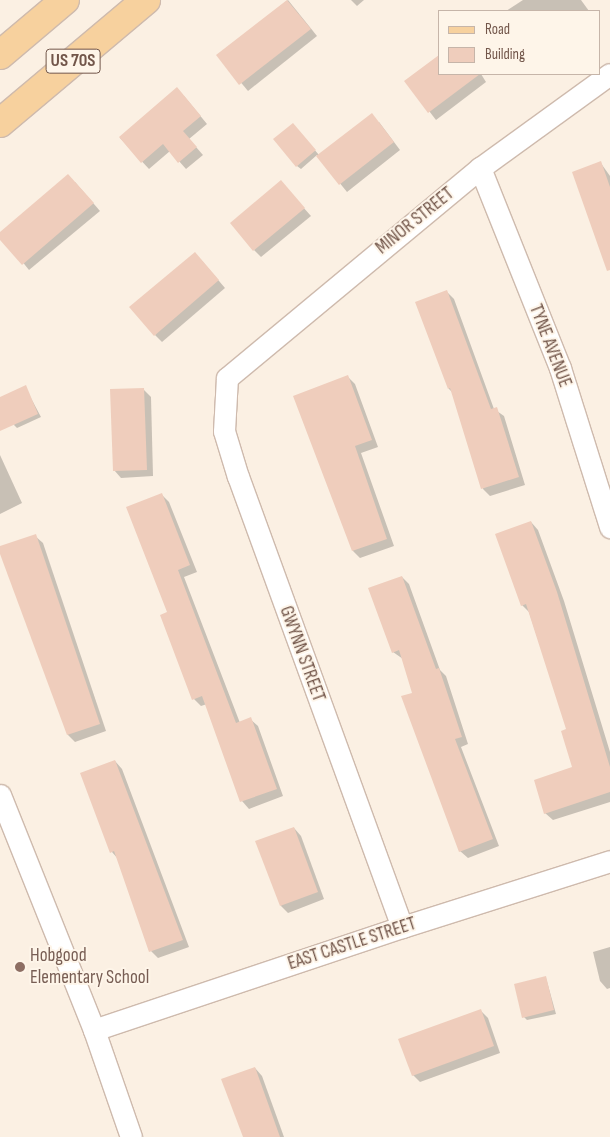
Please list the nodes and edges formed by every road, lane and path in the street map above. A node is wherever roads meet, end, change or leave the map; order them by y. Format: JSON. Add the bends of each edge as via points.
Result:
{"nodes":[{"id":1,"x":64,"y":0,"type":"edge"},
{"id":2,"x":146,"y":0,"type":"edge"},
{"id":3,"x":0,"y":55,"type":"edge"},
{"id":4,"x":610,"y":74,"type":"edge"},
{"id":5,"x":0,"y":123,"type":"edge"},
{"id":6,"x":480,"y":168,"type":"junction"},
{"id":7,"x":228,"y":378,"type":"joint"},
{"id":8,"x":610,"y":527,"type":"edge"},
{"id":9,"x":0,"y":795,"type":"edge"},
{"id":10,"x":610,"y":861,"type":"edge"},
{"id":11,"x":402,"y":927,"type":"junction"},
{"id":12,"x":94,"y":1030,"type":"junction"},
{"id":13,"x":131,"y":1137,"type":"edge"}],
"edges":[{"from":1,"to":3,"type":"main road","number":"US 70S"},
{"from":2,"to":5,"type":"main road","number":"US 70S"},
{"from":4,"to":6,"type":"street","name":"MINOR STREET"},
{"from":6,"to":7,"type":"street","name":"MINOR STREET"},
{"from":6,"to":8,"type":"street","name":"TYNE AVENUE","via":[[560,368]]},
{"from":7,"to":11,"type":"street","name":"GWYNN STREET","via":[[224,431],[238,477]]},
{"from":9,"to":12,"type":"street"},
{"from":10,"to":11,"type":"street","name":"EAST CASTLE STREET"},
{"from":11,"to":12,"type":"street","name":"EAST CASTLE STREET"},
{"from":12,"to":13,"type":"street"}]}
